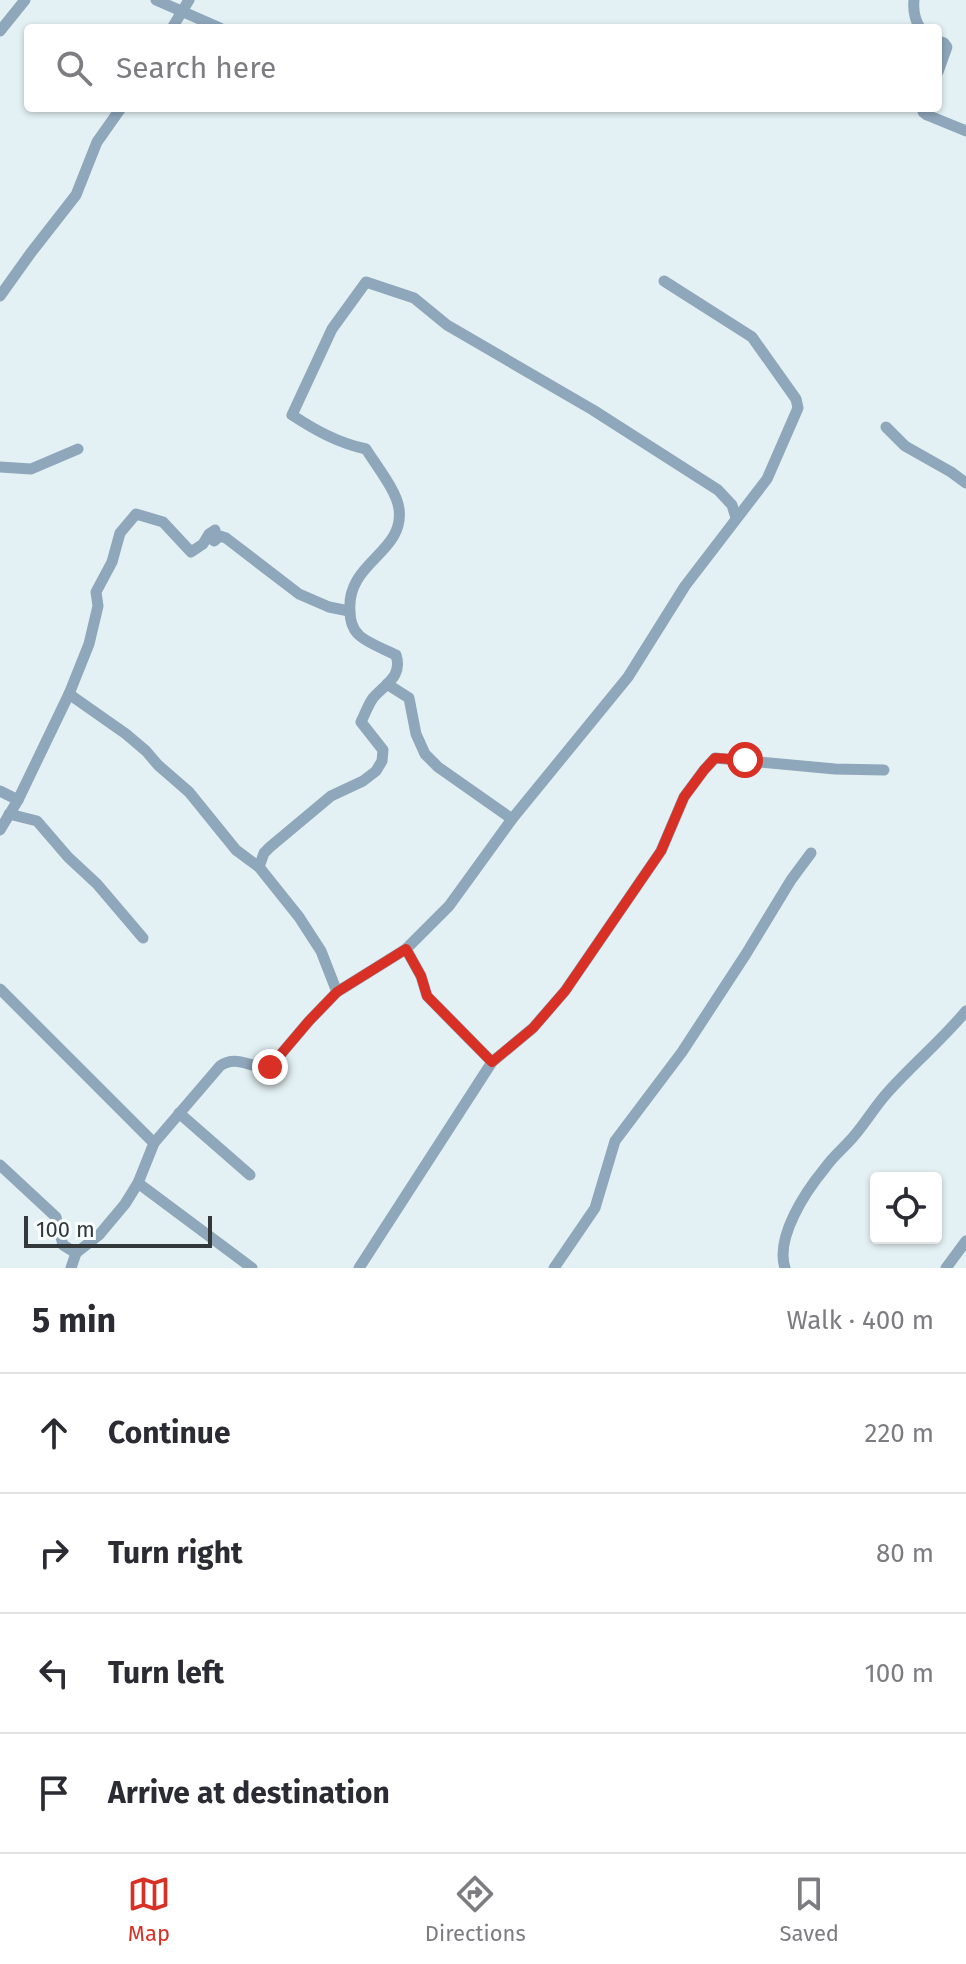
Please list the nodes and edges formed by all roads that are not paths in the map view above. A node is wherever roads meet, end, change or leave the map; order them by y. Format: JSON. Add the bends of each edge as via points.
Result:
{"nodes":[{"id":1,"x":25,"y":0,"type":"edge"},
{"id":2,"x":156,"y":0,"type":"edge"},
{"id":3,"x":189,"y":0,"type":"edge"},
{"id":4,"x":914,"y":0,"type":"edge"},
{"id":5,"x":181,"y":13,"type":"junction"},
{"id":6,"x":174,"y":24,"type":"edge"},
{"id":7,"x":210,"y":24,"type":"edge"},
{"id":8,"x":918,"y":24,"type":"edge"},
{"id":9,"x":0,"y":31,"type":"edge"},
{"id":10,"x":942,"y":42,"type":"edge"},
{"id":11,"x":942,"y":61,"type":"edge"},
{"id":12,"x":118,"y":112,"type":"edge"},
{"id":13,"x":923,"y":112,"type":"edge"},
{"id":14,"x":966,"y":131,"type":"edge"},
{"id":15,"x":664,"y":281,"type":"dead end"},
{"id":16,"x":0,"y":296,"type":"edge"},
{"id":17,"x":886,"y":427,"type":"dead end"},
{"id":18,"x":78,"y":449,"type":"dead end"},
{"id":19,"x":0,"y":467,"type":"edge"},
{"id":20,"x":966,"y":483,"type":"edge"},
{"id":21,"x":736,"y":518,"type":"junction"},
{"id":22,"x":349,"y":611,"type":"junction"},
{"id":23,"x":387,"y":684,"type":"junction"},
{"id":24,"x":69,"y":694,"type":"junction"},
{"id":25,"x":884,"y":770,"type":"dead end"},
{"id":26,"x":0,"y":791,"type":"edge"},
{"id":27,"x":18,"y":800,"type":"junction"},
{"id":28,"x":9,"y":814,"type":"junction"},
{"id":29,"x":512,"y":819,"type":"junction"},
{"id":30,"x":0,"y":830,"type":"edge"},
{"id":31,"x":811,"y":853,"type":"dead end"},
{"id":32,"x":259,"y":867,"type":"junction"},
{"id":33,"x":143,"y":938,"type":"dead end"},
{"id":34,"x":406,"y":949,"type":"junction"},
{"id":35,"x":0,"y":989,"type":"edge"},
{"id":36,"x":337,"y":992,"type":"junction"},
{"id":37,"x":966,"y":1011,"type":"edge"},
{"id":38,"x":492,"y":1062,"type":"junction"},
{"id":39,"x":179,"y":1113,"type":"junction"},
{"id":40,"x":154,"y":1143,"type":"junction"},
{"id":41,"x":0,"y":1165,"type":"edge"},
{"id":42,"x":250,"y":1175,"type":"dead end"},
{"id":43,"x":138,"y":1183,"type":"junction"},
{"id":44,"x":966,"y":1241,"type":"edge"},
{"id":45,"x":76,"y":1253,"type":"junction"},
{"id":46,"x":71,"y":1268,"type":"edge"},
{"id":47,"x":252,"y":1268,"type":"edge"},
{"id":48,"x":359,"y":1268,"type":"edge"},
{"id":49,"x":554,"y":1268,"type":"edge"},
{"id":50,"x":785,"y":1268,"type":"edge"},
{"id":51,"x":946,"y":1268,"type":"edge"}],
"edges":[{"from":1,"to":9,"type":"street"},
{"from":2,"to":5,"type":"street"},
{"from":3,"to":5,"type":"street"},
{"from":4,"to":8,"type":"street"},
{"from":5,"to":6,"type":"street"},
{"from":5,"to":7,"type":"street"},
{"from":10,"to":11,"type":"street","via":[[947,47]]},
{"from":12,"to":16,"type":"street","via":[[97,142],[76,195]]},
{"from":13,"to":14,"type":"street"},
{"from":15,"to":21,"type":"street","via":[[752,337],[796,399],[798,408],[767,479]]},
{"from":17,"to":20,"type":"street","via":[[905,446]]},
{"from":18,"to":19,"type":"street","via":[[31,469]]},
{"from":21,"to":22,"type":"street","via":[[727,497],[706,482],[447,325],[414,298],[366,282],[332,329],[292,415],[314,430],[366,449],[399,506],[396,533],[355,582]]},
{"from":21,"to":29,"type":"street","via":[[628,677]]},
{"from":22,"to":23,"type":"street","via":[[359,636],[396,655],[396,676]]},
{"from":22,"to":24,"type":"street","via":[[299,594],[226,538],[214,541],[215,530],[191,552],[163,522],[136,514],[120,533],[96,592],[89,644]]},
{"from":23,"to":29,"type":"street","via":[[409,698],[416,734],[431,761]]},
{"from":23,"to":32,"type":"street","via":[[361,722],[383,750],[376,771],[331,796],[270,847]]},
{"from":24,"to":27,"type":"street"},
{"from":24,"to":32,"type":"street","via":[[146,751],[189,792],[236,850]]},
{"from":25,"to":38,"type":"street","via":[[715,758],[684,797],[661,851],[565,991],[533,1028]]},
{"from":26,"to":27,"type":"street"},
{"from":27,"to":28,"type":"street"},
{"from":28,"to":30,"type":"street"},
{"from":28,"to":33,"type":"street","via":[[37,821]]},
{"from":29,"to":34,"type":"street","via":[[449,906]]},
{"from":31,"to":49,"type":"street","via":[[682,1052],[615,1141],[595,1208]]},
{"from":32,"to":36,"type":"street","via":[[321,951]]},
{"from":34,"to":36,"type":"street"},
{"from":34,"to":38,"type":"street","via":[[427,996]]},
{"from":35,"to":40,"type":"street"},
{"from":36,"to":39,"type":"street","via":[[270,1067],[227,1061]]},
{"from":37,"to":50,"type":"street","via":[[886,1094],[803,1198],[784,1245]]},
{"from":38,"to":48,"type":"street"},
{"from":39,"to":40,"type":"street"},
{"from":39,"to":42,"type":"street"},
{"from":40,"to":43,"type":"street"},
{"from":41,"to":45,"type":"street","via":[[56,1217],[63,1245]]},
{"from":43,"to":45,"type":"street","via":[[107,1226]]},
{"from":43,"to":47,"type":"street"},
{"from":44,"to":51,"type":"street"},
{"from":45,"to":46,"type":"street"}]}
